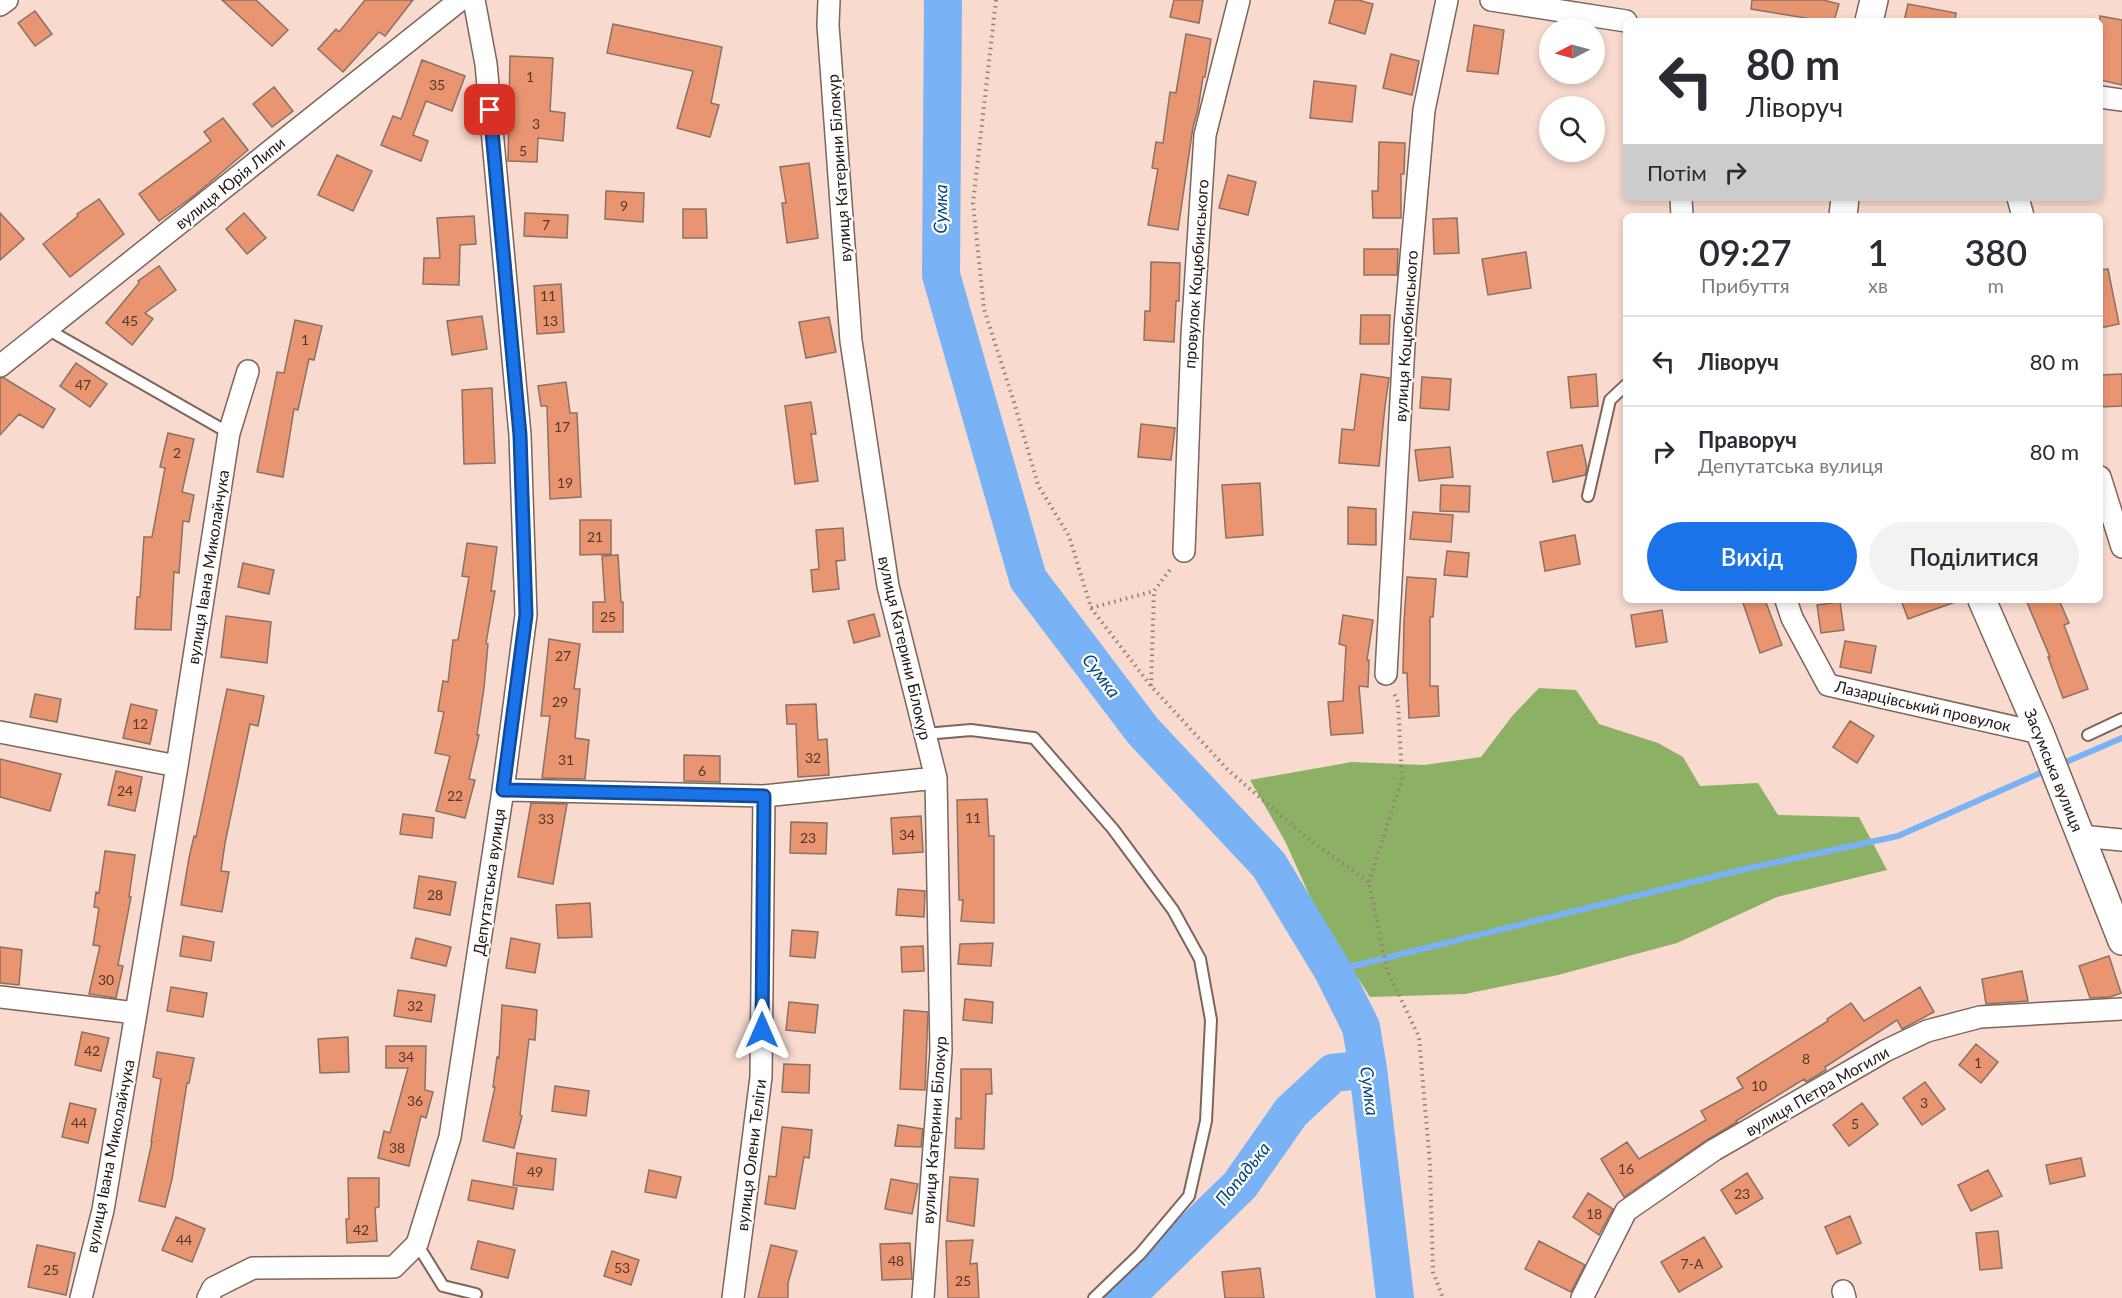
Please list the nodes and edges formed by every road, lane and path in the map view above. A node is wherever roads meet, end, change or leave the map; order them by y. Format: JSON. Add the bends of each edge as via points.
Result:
{"nodes":[{"id":1,"x":7,"y":0,"type":"edge"},
{"id":2,"x":460,"y":0,"type":"edge"},
{"id":3,"x":474,"y":0,"type":"edge"},
{"id":4,"x":829,"y":0,"type":"edge"},
{"id":5,"x":996,"y":0,"type":"edge"},
{"id":6,"x":1239,"y":0,"type":"edge"},
{"id":7,"x":1447,"y":0,"type":"edge"},
{"id":8,"x":1491,"y":0,"type":"edge"},
{"id":9,"x":1874,"y":0,"type":"edge"},
{"id":10,"x":0,"y":5,"type":"edge"},
{"id":11,"x":1870,"y":18,"type":"edge"},
{"id":12,"x":1623,"y":21,"type":"edge"},
{"id":13,"x":2103,"y":97,"type":"edge"},
{"id":14,"x":2122,"y":100,"type":"edge"},
{"id":15,"x":47,"y":329,"type":"junction"},
{"id":16,"x":0,"y":366,"type":"edge"},
{"id":17,"x":248,"y":371,"type":"dead end"},
{"id":18,"x":1623,"y":388,"type":"edge"},
{"id":19,"x":229,"y":433,"type":"junction"},
{"id":20,"x":2103,"y":487,"type":"edge"},
{"id":21,"x":1588,"y":496,"type":"dead end"},
{"id":22,"x":2122,"y":547,"type":"edge"},
{"id":23,"x":1184,"y":551,"type":"joint"},
{"id":24,"x":1154,"y":591,"type":"junction"},
{"id":25,"x":1787,"y":603,"type":"edge"},
{"id":26,"x":1983,"y":603,"type":"edge"},
{"id":27,"x":1091,"y":608,"type":"junction"},
{"id":28,"x":1386,"y":674,"type":"joint"},
{"id":29,"x":1151,"y":686,"type":"junction"},
{"id":30,"x":2122,"y":719,"type":"edge"},
{"id":31,"x":0,"y":732,"type":"edge"},
{"id":32,"x":925,"y":734,"type":"junction"},
{"id":33,"x":2088,"y":735,"type":"dead end"},
{"id":34,"x":2043,"y":742,"type":"junction"},
{"id":35,"x":177,"y":766,"type":"junction"},
{"id":36,"x":936,"y":778,"type":"junction"},
{"id":37,"x":503,"y":790,"type":"junction"},
{"id":38,"x":764,"y":796,"type":"junction"},
{"id":39,"x":2081,"y":836,"type":"junction"},
{"id":40,"x":2122,"y":840,"type":"edge"},
{"id":41,"x":1369,"y":882,"type":"junction"},
{"id":42,"x":2122,"y":941,"type":"edge"},
{"id":43,"x":0,"y":997,"type":"edge"},
{"id":44,"x":2122,"y":1009,"type":"edge"},
{"id":45,"x":136,"y":1013,"type":"junction"},
{"id":46,"x":417,"y":1244,"type":"junction"},
{"id":47,"x":476,"y":1294,"type":"dead end"},
{"id":48,"x":81,"y":1298,"type":"edge"},
{"id":49,"x":208,"y":1298,"type":"edge"},
{"id":50,"x":733,"y":1298,"type":"edge"},
{"id":51,"x":923,"y":1298,"type":"edge"},
{"id":52,"x":1094,"y":1298,"type":"edge"},
{"id":53,"x":1443,"y":1298,"type":"edge"},
{"id":54,"x":1582,"y":1298,"type":"edge"}],
"edges":[{"from":1,"to":10,"type":"street"},
{"from":2,"to":15,"type":"street","name":"вулиця Юрія Липи"},
{"from":3,"to":37,"type":"street","name":"Депутатська вулиця","via":[[486,64],[520,446],[526,615]]},
{"from":4,"to":32,"type":"street","name":"вулиця Катерини Білокур","via":[[851,341],[888,586]]},
{"from":5,"to":27,"type":"path","via":[[973,203],[984,309],[1038,485],[1070,536]]},
{"from":6,"to":23,"type":"street","name":"провулок Коцюбинського","via":[[1205,135],[1191,336]]},
{"from":7,"to":28,"type":"street","name":"вулиця Коцюбинського","via":[[1423,121],[1405,326]]},
{"from":8,"to":12,"type":"street"},
{"from":9,"to":11,"type":"street"},
{"from":13,"to":14,"type":"street"},
{"from":15,"to":16,"type":"street","name":"вулиця Юрія Липи"},
{"from":15,"to":19,"type":"lane"},
{"from":17,"to":19,"type":"street","name":"вулиця Івана Миколайчука"},
{"from":18,"to":21,"type":"lane","via":[[1611,400]]},
{"from":19,"to":35,"type":"street","name":"вулиця Івана Миколайчука"},
{"from":20,"to":22,"type":"street"},
{"from":23,"to":24,"type":"path"},
{"from":24,"to":27,"type":"path"},
{"from":24,"to":29,"type":"path"},
{"from":25,"to":34,"type":"street","name":"Лазарцівський провулок","via":[[1828,685]]},
{"from":26,"to":34,"type":"street","name":"Засумська вулиця"},
{"from":27,"to":29,"type":"path"},
{"from":28,"to":41,"type":"path","via":[[1398,702],[1402,779]]},
{"from":29,"to":41,"type":"path","via":[[1228,770],[1307,838]]},
{"from":30,"to":33,"type":"lane"},
{"from":31,"to":35,"type":"street"},
{"from":32,"to":36,"type":"street","name":"вулиця Катерини Білокур"},
{"from":32,"to":52,"type":"lane","via":[[971,730],[1034,738],[1113,829],[1173,910],[1200,959],[1211,1020],[1206,1120],[1189,1196],[1140,1254]]},
{"from":34,"to":39,"type":"street","name":"Засумська вулиця"},
{"from":35,"to":45,"type":"street","name":"вулиця Івана Миколайчука"},
{"from":36,"to":38,"type":"street"},
{"from":36,"to":51,"type":"street","name":"вулиця Катерини Білокур","via":[[941,1051]]},
{"from":37,"to":38,"type":"street"},
{"from":37,"to":46,"type":"street","name":"Депутатська вулиця","via":[[450,1137]]},
{"from":38,"to":50,"type":"street","name":"вулиця Олени Теліги","via":[[761,1077]]},
{"from":39,"to":40,"type":"street"},
{"from":39,"to":42,"type":"street","name":"Засумська вулиця"},
{"from":41,"to":53,"type":"path","via":[[1387,970],[1419,1037],[1430,1164],[1433,1272]]},
{"from":43,"to":45,"type":"street"},
{"from":44,"to":54,"type":"street","name":"вулиця Петра Могили","via":[[1980,1017],[1927,1031],[1885,1051],[1714,1150],[1626,1211]]},
{"from":45,"to":48,"type":"street","name":"вулиця Івана Миколайчука","via":[[103,1210]]},
{"from":46,"to":47,"type":"lane","via":[[443,1286]]},
{"from":46,"to":49,"type":"street","name":"Депутатська вулиця","via":[[394,1267],[253,1268],[213,1288]]}]}
